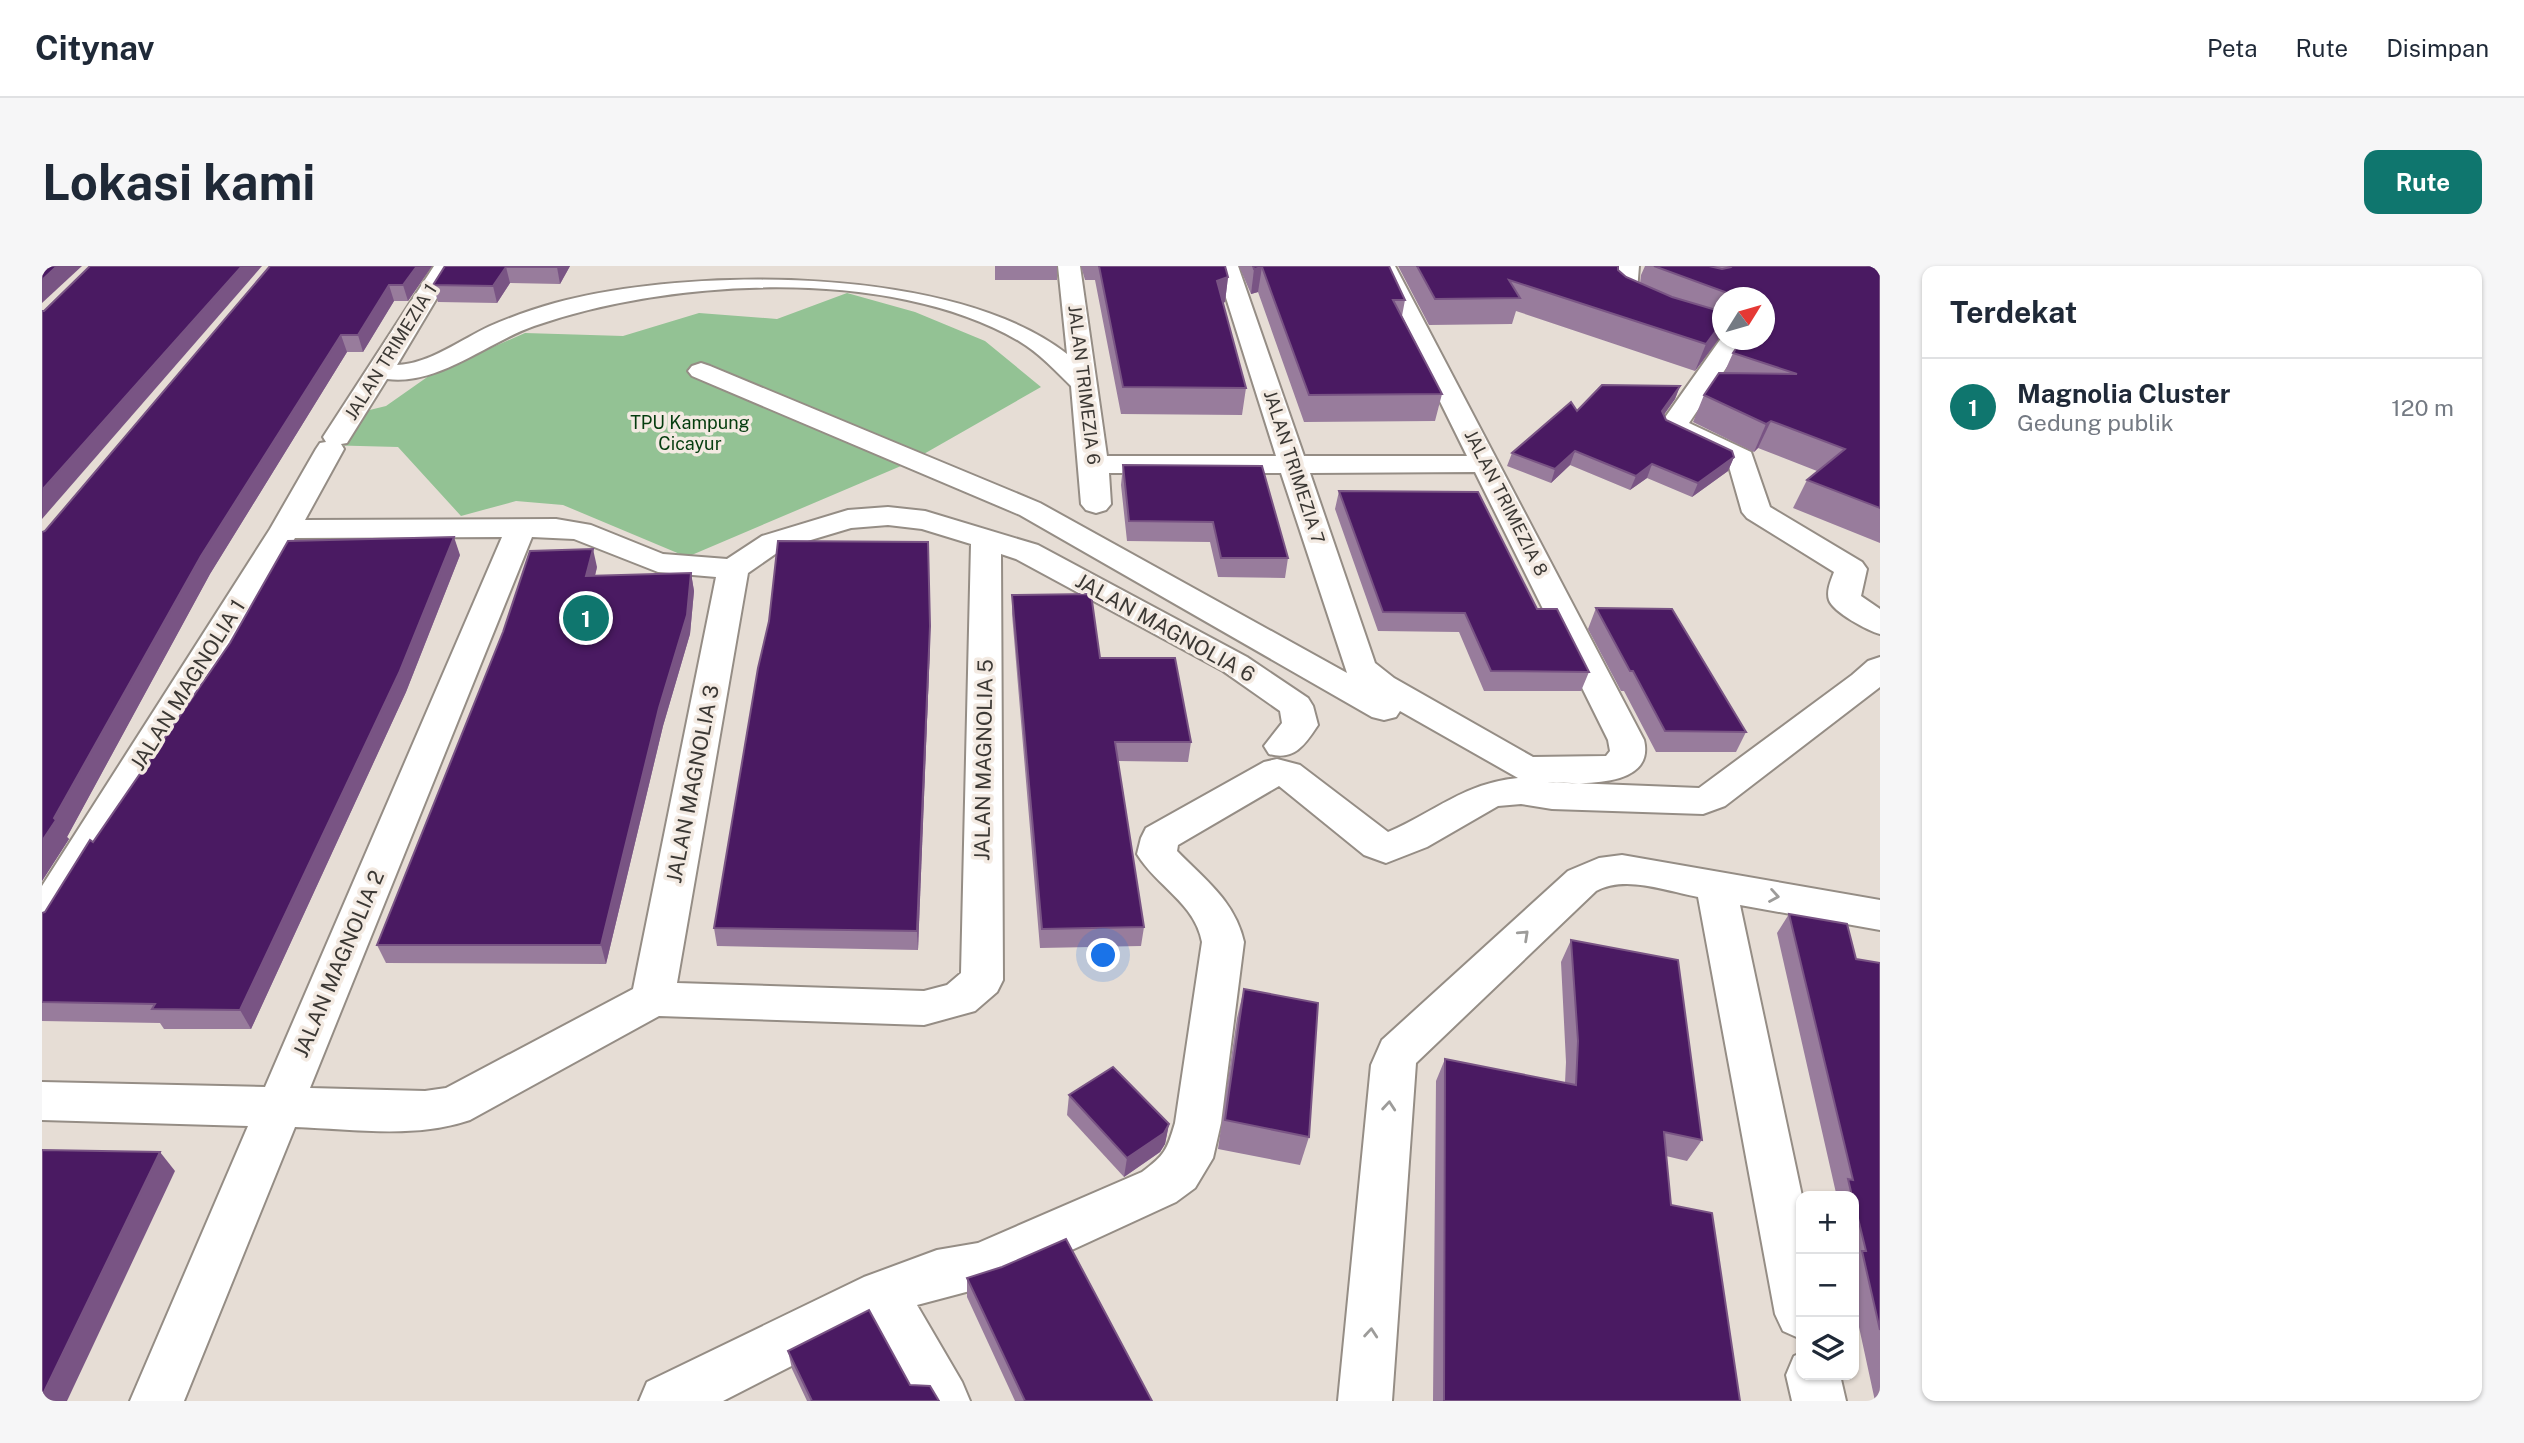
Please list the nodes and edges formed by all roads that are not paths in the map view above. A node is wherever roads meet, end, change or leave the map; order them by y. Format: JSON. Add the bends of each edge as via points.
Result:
{"nodes":[{"id":1,"x":445,"y":266,"type":"edge"},
{"id":2,"x":1069,"y":266,"type":"edge"},
{"id":3,"x":1227,"y":266,"type":"edge"},
{"id":4,"x":1384,"y":266,"type":"edge"},
{"id":5,"x":1628,"y":266,"type":"edge"},
{"id":6,"x":758,"y":269,"type":"edge"},
{"id":7,"x":601,"y":277,"type":"dead end"},
{"id":8,"x":913,"y":277,"type":"edge"},
{"id":9,"x":592,"y":300,"type":"junction"},
{"id":10,"x":1676,"y":315,"type":"edge"},
{"id":11,"x":1713,"y":350,"type":"edge"},
{"id":12,"x":384,"y":364,"type":"junction"},
{"id":13,"x":701,"y":371,"type":"dead end"},
{"id":14,"x":1083,"y":384,"type":"junction"},
{"id":15,"x":334,"y":443,"type":"joint"},
{"id":16,"x":1292,"y":464,"type":"junction"},
{"id":17,"x":1486,"y":464,"type":"junction"},
{"id":18,"x":1094,"y":466,"type":"junction"},
{"id":19,"x":1096,"y":504,"type":"dead end"},
{"id":20,"x":521,"y":528,"type":"junction"},
{"id":21,"x":285,"y":529,"type":"junction"},
{"id":22,"x":986,"y":540,"type":"junction"},
{"id":23,"x":733,"y":569,"type":"junction"},
{"id":24,"x":1880,"y":624,"type":"edge"},
{"id":25,"x":1880,"y":668,"type":"edge"},
{"id":26,"x":1626,"y":740,"type":"joint"},
{"id":27,"x":1282,"y":746,"type":"dead end"},
{"id":28,"x":1521,"y":791,"type":"junction"},
{"id":29,"x":1716,"y":886,"type":"junction"},
{"id":30,"x":1880,"y":915,"type":"edge"},
{"id":31,"x":42,"y":919,"type":"edge"},
{"id":32,"x":653,"y":999,"type":"junction"},
{"id":33,"x":42,"y":1101,"type":"edge"},
{"id":34,"x":279,"y":1108,"type":"junction"},
{"id":35,"x":1796,"y":1289,"type":"edge"},
{"id":36,"x":882,"y":1294,"type":"junction"},
{"id":37,"x":1814,"y":1380,"type":"edge"},
{"id":38,"x":692,"y":1395,"type":"edge"},
{"id":39,"x":157,"y":1401,"type":"edge"},
{"id":40,"x":943,"y":1401,"type":"edge"},
{"id":41,"x":1365,"y":1401,"type":"edge"},
{"id":42,"x":1819,"y":1401,"type":"edge"}],
"edges":[{"from":1,"to":12,"type":"street","name":"JALAN TRIMEZIA 1"},
{"from":2,"to":14,"type":"street","name":"JALAN TRIMEZIA 6"},
{"from":3,"to":16,"type":"street","name":"JALAN TRIMEZIA 7"},
{"from":4,"to":17,"type":"street","name":"JALAN TRIMEZIA 8"},
{"from":5,"to":10,"type":"street","via":[[1624,294]]},
{"from":6,"to":8,"type":"street"},
{"from":6,"to":9,"type":"street"},
{"from":7,"to":9,"type":"street"},
{"from":8,"to":14,"type":"street","via":[[1041,344]]},
{"from":9,"to":12,"type":"street","via":[[511,326],[416,370],[398,374],[389,372]]},
{"from":11,"to":24,"type":"street","via":[[1674,426],[1741,458],[1757,512],[1851,569],[1845,600]]},
{"from":12,"to":15,"type":"street","name":"JALAN TRIMEZIA 1"},
{"from":13,"to":28,"type":"street","via":[[1030,509]]},
{"from":14,"to":18,"type":"street","name":"JALAN TRIMEZIA 6"},
{"from":15,"to":21,"type":"street","name":"JALAN MAGNOLIA 1"},
{"from":16,"to":17,"type":"street"},
{"from":16,"to":18,"type":"street"},
{"from":16,"to":26,"type":"street","name":"JALAN TRIMEZIA 7","via":[[1360,668],[1382,686],[1525,768],[1617,766],[1629,750]]},
{"from":17,"to":26,"type":"street","name":"JALAN TRIMEZIA 8"},
{"from":18,"to":19,"type":"street","name":"JALAN TRIMEZIA 6"},
{"from":20,"to":21,"type":"street"},
{"from":20,"to":23,"type":"street","via":[[580,531],[659,564]]},
{"from":20,"to":34,"type":"street","name":"JALAN MAGNOLIA 2"},
{"from":21,"to":31,"type":"street","name":"JALAN MAGNOLIA 1"},
{"from":22,"to":23,"type":"street","via":[[925,520],[888,516],[848,519],[773,542]]},
{"from":22,"to":27,"type":"street","name":"JALAN MAGNOLIA 6","via":[[1039,559],[1236,664],[1296,706],[1300,725]]},
{"from":22,"to":32,"type":"street","name":"JALAN MAGNOLIA 5","via":[[982,981],[960,999],[925,1008]]},
{"from":23,"to":32,"type":"street","name":"JALAN MAGNOLIA 3"},
{"from":25,"to":28,"type":"street","via":[[1712,797],[1687,801]]},
{"from":28,"to":36,"type":"street","via":[[1483,797],[1386,849],[1276,771],[1160,838],[1157,854],[1222,927],[1198,1123],[1189,1158],[1159,1187],[1015,1252]]},
{"from":29,"to":30,"type":"street","one_way":true},
{"from":29,"to":35,"type":"street"},
{"from":41,"to":29,"type":"street","one_way":true,"via":[[1393,1065],[1398,1053],[1589,875],[1622,869]]},
{"from":32,"to":34,"type":"street","via":[[454,1107],[425,1111]]},
{"from":33,"to":34,"type":"street"},
{"from":34,"to":39,"type":"street","name":"JALAN MAGNOLIA 2"},
{"from":36,"to":38,"type":"street"},
{"from":36,"to":40,"type":"street"},
{"from":37,"to":42,"type":"street"}]}
